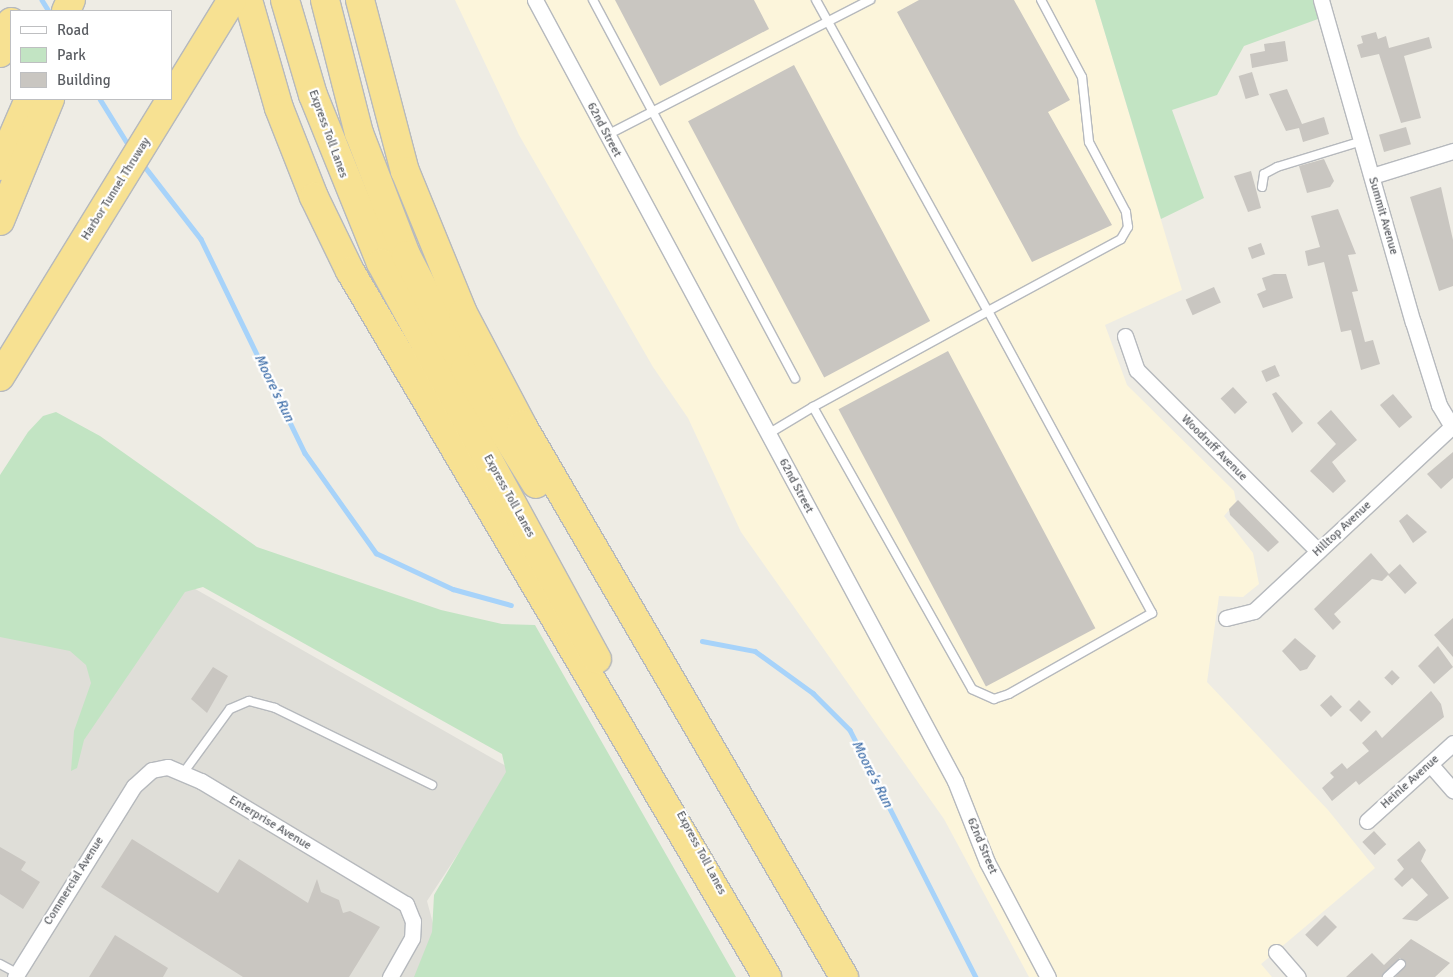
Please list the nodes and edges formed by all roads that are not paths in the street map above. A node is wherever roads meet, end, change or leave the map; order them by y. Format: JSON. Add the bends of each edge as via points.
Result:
{"nodes":[{"id":1,"x":232,"y":0,"type":"edge"},
{"id":2,"x":248,"y":0,"type":"edge"},
{"id":3,"x":285,"y":0,"type":"edge"},
{"id":4,"x":325,"y":0,"type":"edge"},
{"id":5,"x":360,"y":0,"type":"edge"},
{"id":6,"x":535,"y":0,"type":"edge"},
{"id":7,"x":593,"y":0,"type":"edge"},
{"id":8,"x":816,"y":0,"type":"edge"},
{"id":9,"x":870,"y":0,"type":"edge"},
{"id":10,"x":1041,"y":0,"type":"edge"},
{"id":11,"x":1321,"y":0,"type":"edge"},
{"id":12,"x":827,"y":22,"type":"junction"},
{"id":13,"x":172,"y":98,"type":"edge"},
{"id":14,"x":29,"y":100,"type":"edge"},
{"id":15,"x":50,"y":100,"type":"edge"},
{"id":16,"x":170,"y":100,"type":"edge"},
{"id":17,"x":651,"y":110,"type":"junction"},
{"id":18,"x":607,"y":135,"type":"junction"},
{"id":19,"x":1362,"y":141,"type":"junction"},
{"id":20,"x":1453,"y":151,"type":"edge"},
{"id":21,"x":0,"y":166,"type":"edge"},
{"id":22,"x":1372,"y":176,"type":"junction"},
{"id":23,"x":1262,"y":187,"type":"dead end"},
{"id":24,"x":5,"y":209,"type":"edge"},
{"id":25,"x":988,"y":311,"type":"junction"},
{"id":26,"x":1125,"y":336,"type":"dead end"},
{"id":27,"x":0,"y":377,"type":"edge"},
{"id":28,"x":795,"y":378,"type":"dead end"},
{"id":29,"x":814,"y":407,"type":"junction"},
{"id":30,"x":1452,"y":428,"type":"edge"},
{"id":31,"x":768,"y":434,"type":"junction"},
{"id":32,"x":1318,"y":551,"type":"junction"},
{"id":33,"x":626,"y":605,"type":"junction"},
{"id":34,"x":1226,"y":618,"type":"dead end"},
{"id":35,"x":1453,"y":743,"type":"edge"},
{"id":36,"x":1430,"y":764,"type":"junction"},
{"id":37,"x":184,"y":772,"type":"junction"},
{"id":38,"x":134,"y":786,"type":"joint"},
{"id":39,"x":432,"y":786,"type":"dead end"},
{"id":40,"x":1453,"y":790,"type":"edge"},
{"id":41,"x":1367,"y":821,"type":"dead end"},
{"id":42,"x":1276,"y":952,"type":"dead end"},
{"id":43,"x":0,"y":964,"type":"edge"},
{"id":44,"x":1401,"y":964,"type":"dead end"},
{"id":45,"x":16,"y":975,"type":"edge"},
{"id":46,"x":390,"y":977,"type":"edge"},
{"id":47,"x":767,"y":977,"type":"edge"},
{"id":48,"x":844,"y":977,"type":"edge"},
{"id":49,"x":1048,"y":977,"type":"edge"},
{"id":50,"x":1298,"y":977,"type":"edge"},
{"id":51,"x":1387,"y":977,"type":"edge"}],
"edges":[{"from":1,"to":13,"type":"highway","name":"Harbor Tunnel Thruway"},
{"from":2,"to":47,"type":"highway","via":[[279,108],[314,198],[350,271]]},
{"from":3,"to":47,"type":"highway","name":"Express Toll Lanes","via":[[313,95],[381,263]]},
{"from":4,"to":33,"type":"highway","via":[[359,133],[428,302],[552,510]]},
{"from":5,"to":33,"type":"highway","via":[[393,131],[432,243],[491,368]]},
{"from":6,"to":18,"type":"street","name":"62nd Street"},
{"from":7,"to":17,"type":"lane"},
{"from":8,"to":12,"type":"lane"},
{"from":9,"to":12,"type":"lane"},
{"from":10,"to":25,"type":"lane","via":[[1082,77],[1089,142],[1126,212],[1128,227],[1121,239]]},
{"from":11,"to":19,"type":"street","name":"Summit Avenue"},
{"from":12,"to":17,"type":"lane"},
{"from":12,"to":25,"type":"lane"},
{"from":14,"to":21,"type":"highway"},
{"from":15,"to":24,"type":"highway"},
{"from":16,"to":27,"type":"highway","name":"Harbor Tunnel Thruway"},
{"from":17,"to":18,"type":"lane"},
{"from":17,"to":28,"type":"lane"},
{"from":18,"to":31,"type":"street","name":"62nd Street"},
{"from":19,"to":22,"type":"street","name":"Summit Avenue"},
{"from":19,"to":23,"type":"lane","via":[[1277,167],[1264,174]]},
{"from":20,"to":22,"type":"street"},
{"from":22,"to":30,"type":"street","name":"Summit Avenue","via":[[1434,389]]},
{"from":25,"to":29,"type":"lane"},
{"from":25,"to":29,"type":"lane","via":[[1150,608],[1147,619],[1009,694],[994,699],[972,689]]},
{"from":26,"to":32,"type":"street","name":"Woodruff Avenue","via":[[1137,370]]},
{"from":29,"to":31,"type":"lane"},
{"from":30,"to":32,"type":"street","name":"Hilltop Avenue"},
{"from":31,"to":49,"type":"street","name":"62nd Street","via":[[955,782],[987,862]]},
{"from":32,"to":34,"type":"street","name":"Hilltop Avenue","via":[[1254,611]]},
{"from":33,"to":48,"type":"highway"},
{"from":35,"to":36,"type":"street","name":"Heinle Avenue"},
{"from":36,"to":40,"type":"street"},
{"from":36,"to":41,"type":"street","name":"Heinle Avenue"},
{"from":37,"to":38,"type":"street","name":"Enterprise Avenue","via":[[158,768]]},
{"from":37,"to":39,"type":"lane","via":[[230,709],[249,701],[275,708]]},
{"from":37,"to":46,"type":"street","name":"Enterprise Avenue","via":[[406,904],[414,922],[412,938]]},
{"from":38,"to":45,"type":"street","name":"Commercial Avenue"},
{"from":42,"to":50,"type":"street"},
{"from":43,"to":45,"type":"lane"},
{"from":44,"to":51,"type":"lane"}]}
